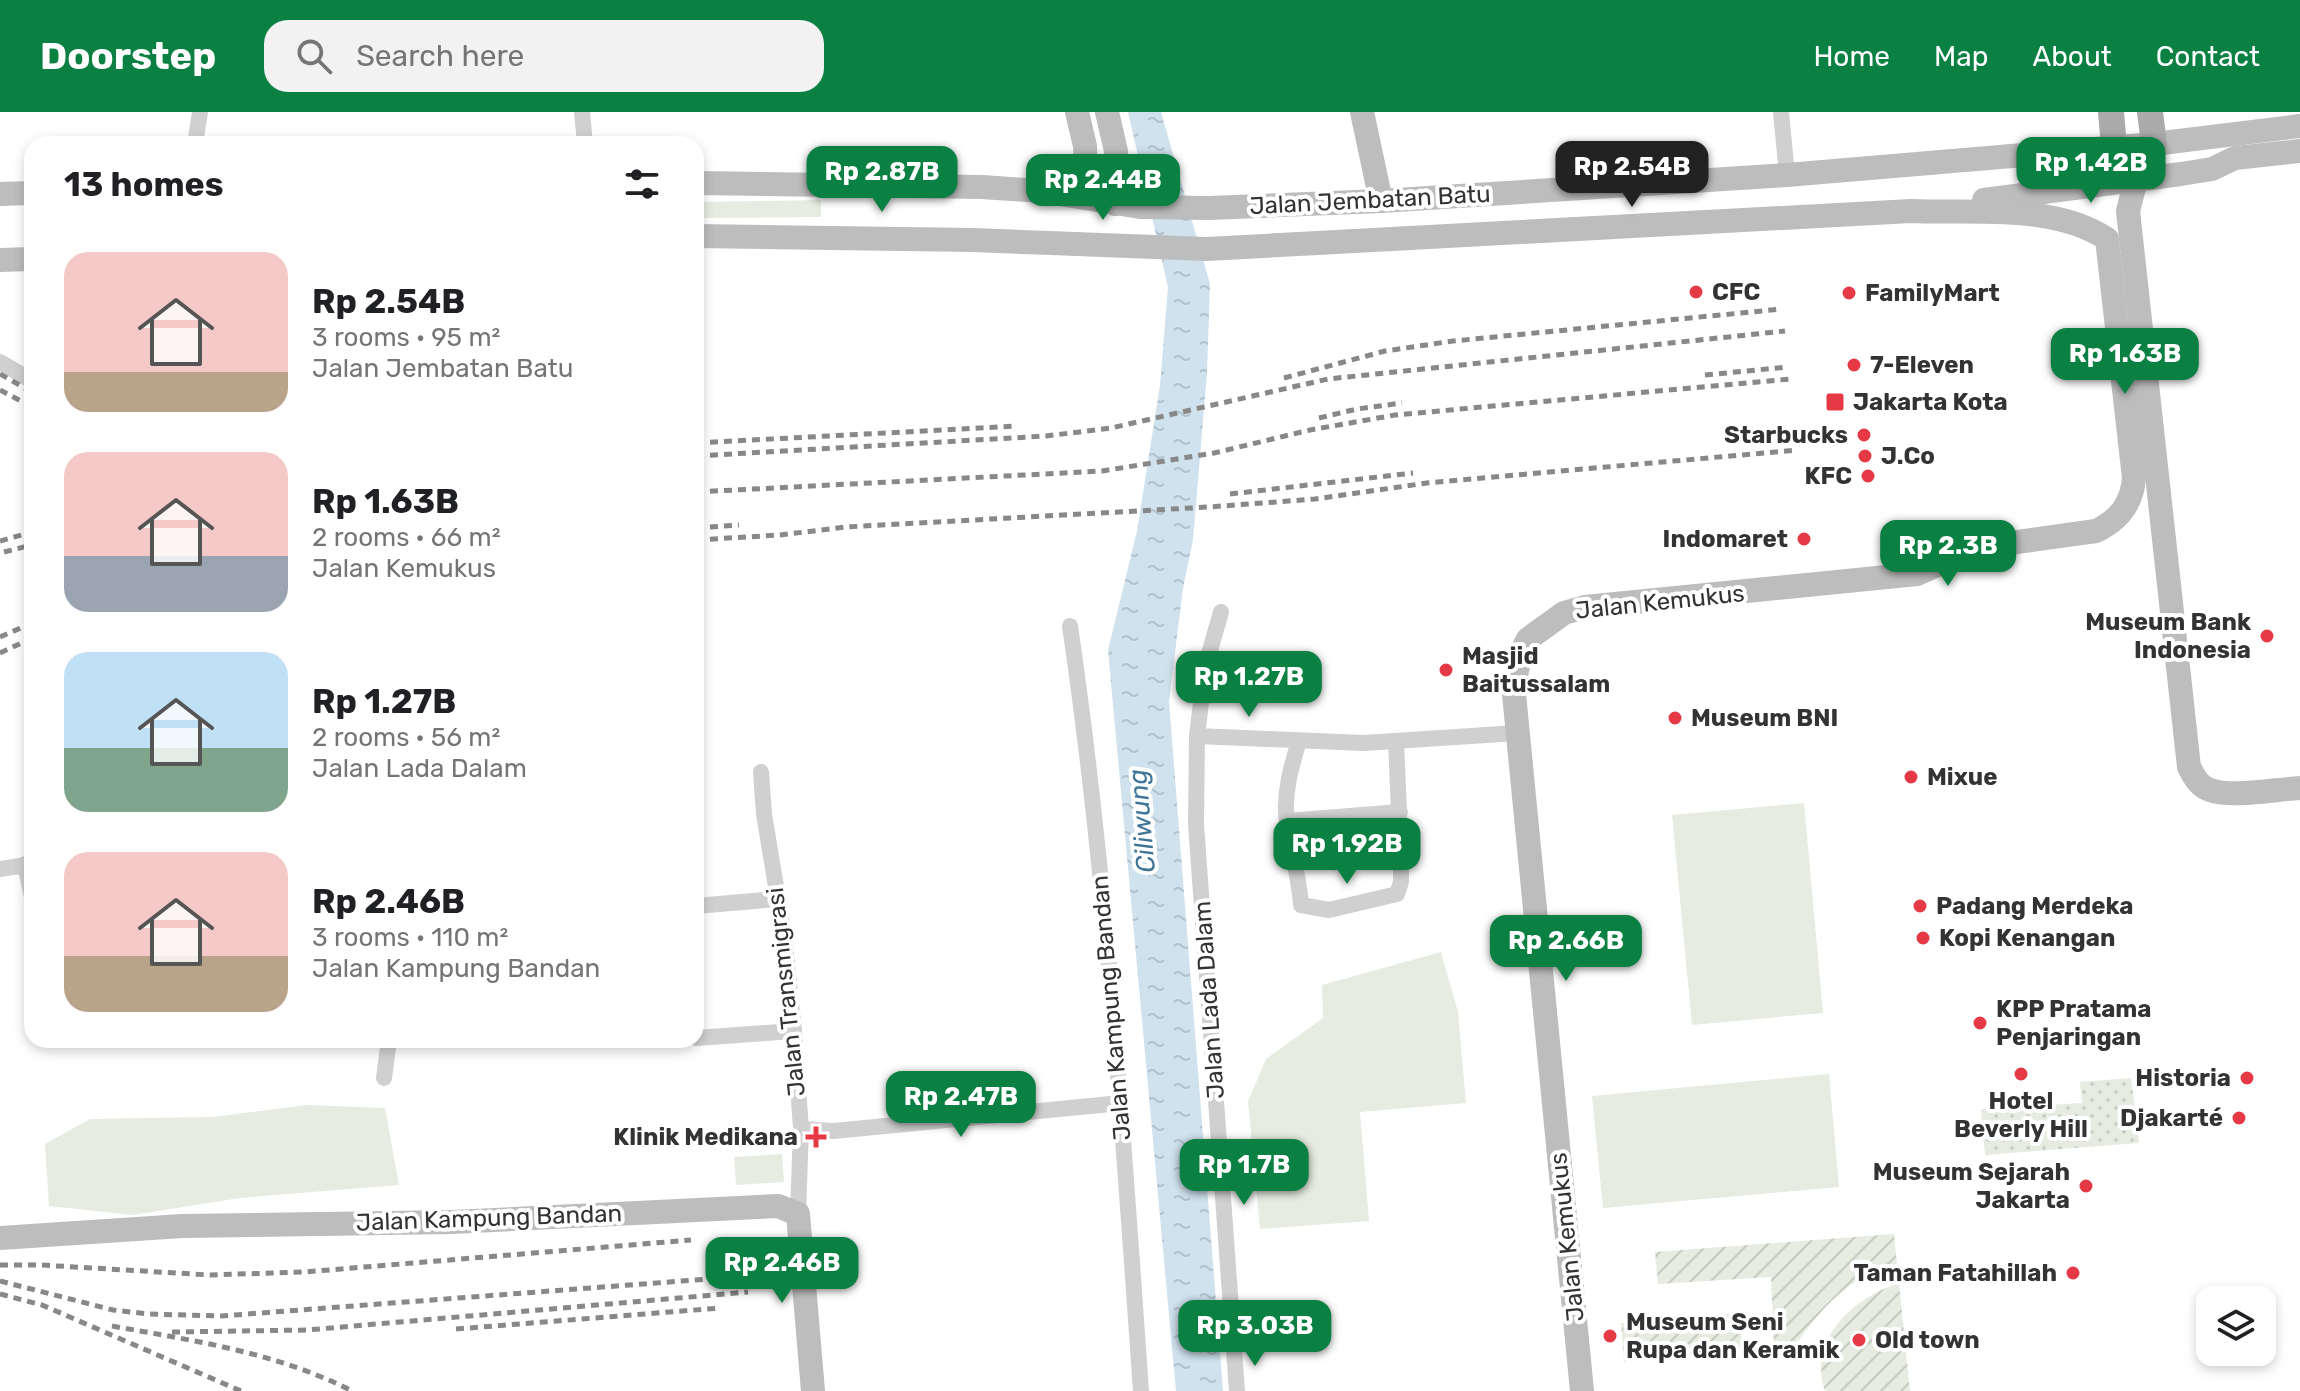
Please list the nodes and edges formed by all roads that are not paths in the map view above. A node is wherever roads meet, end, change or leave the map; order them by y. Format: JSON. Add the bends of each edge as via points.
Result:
{"nodes":[{"id":1,"x":200,"y":112,"type":"edge"},
{"id":2,"x":582,"y":112,"type":"edge"},
{"id":3,"x":1077,"y":112,"type":"edge"},
{"id":4,"x":1107,"y":112,"type":"edge"},
{"id":5,"x":1362,"y":112,"type":"edge"},
{"id":6,"x":1781,"y":112,"type":"edge"},
{"id":7,"x":2111,"y":112,"type":"edge"},
{"id":8,"x":2150,"y":112,"type":"edge"},
{"id":9,"x":2280,"y":112,"type":"edge"},
{"id":10,"x":2300,"y":126,"type":"edge"},
{"id":11,"x":196,"y":136,"type":"edge"},
{"id":12,"x":584,"y":136,"type":"edge"},
{"id":13,"x":2201,"y":138,"type":"junction"},
{"id":14,"x":2154,"y":144,"type":"junction"},
{"id":15,"x":2114,"y":147,"type":"junction"},
{"id":16,"x":2300,"y":151,"type":"edge"},
{"id":17,"x":2300,"y":165,"type":"edge"},
{"id":18,"x":2212,"y":169,"type":"junction"},
{"id":19,"x":1787,"y":175,"type":"junction"},
{"id":20,"x":2136,"y":180,"type":"junction"},
{"id":21,"x":704,"y":183,"type":"edge"},
{"id":22,"x":24,"y":193,"type":"edge"},
{"id":23,"x":0,"y":194,"type":"edge"},
{"id":24,"x":1087,"y":198,"type":"junction"},
{"id":25,"x":1381,"y":201,"type":"junction"},
{"id":26,"x":1115,"y":204,"type":"junction"},
{"id":27,"x":1911,"y":211,"type":"junction"},
{"id":28,"x":704,"y":236,"type":"edge"},
{"id":29,"x":24,"y":259,"type":"edge"},
{"id":30,"x":0,"y":260,"type":"edge"},
{"id":31,"x":0,"y":362,"type":"edge"},
{"id":32,"x":24,"y":376,"type":"edge"},
{"id":33,"x":2160,"y":501,"type":"junction"},
{"id":34,"x":2130,"y":503,"type":"junction"},
{"id":35,"x":1221,"y":612,"type":"dead end"},
{"id":36,"x":1070,"y":626,"type":"dead end"},
{"id":37,"x":1517,"y":733,"type":"junction"},
{"id":38,"x":1197,"y":736,"type":"junction"},
{"id":39,"x":1299,"y":741,"type":"junction"},
{"id":40,"x":1396,"y":741,"type":"junction"},
{"id":41,"x":761,"y":772,"type":"dead end"},
{"id":42,"x":2300,"y":788,"type":"edge"},
{"id":43,"x":1400,"y":812,"type":"junction"},
{"id":44,"x":1287,"y":821,"type":"junction"},
{"id":45,"x":24,"y":865,"type":"edge"},
{"id":46,"x":0,"y":869,"type":"edge"},
{"id":47,"x":777,"y":899,"type":"junction"},
{"id":48,"x":704,"y":905,"type":"edge"},
{"id":49,"x":794,"y":1031,"type":"junction"},
{"id":50,"x":704,"y":1037,"type":"edge"},
{"id":51,"x":388,"y":1048,"type":"edge"},
{"id":52,"x":384,"y":1078,"type":"dead end"},
{"id":53,"x":1121,"y":1103,"type":"junction"},
{"id":54,"x":801,"y":1129,"type":"junction"},
{"id":55,"x":798,"y":1214,"type":"junction"},
{"id":56,"x":0,"y":1238,"type":"edge"},
{"id":57,"x":813,"y":1391,"type":"edge"},
{"id":58,"x":1141,"y":1391,"type":"edge"},
{"id":59,"x":1237,"y":1391,"type":"edge"},
{"id":60,"x":1582,"y":1391,"type":"edge"}],
"edges":[{"from":1,"to":11,"type":"street"},
{"from":2,"to":12,"type":"street"},
{"from":3,"to":24,"type":"main road","via":[[1085,146]]},
{"from":4,"to":26,"type":"main road","via":[[1116,151]]},
{"from":5,"to":25,"type":"main road"},
{"from":6,"to":19,"type":"street"},
{"from":7,"to":15,"type":"main road"},
{"from":8,"to":14,"type":"main road"},
{"from":9,"to":13,"type":"main road"},
{"from":10,"to":13,"type":"main road"},
{"from":13,"to":14,"type":"main road","name":"Jalan Jembatan Batu"},
{"from":14,"to":15,"type":"main road","name":"Jalan Jembatan Batu"},
{"from":14,"to":20,"type":"main road"},
{"from":15,"to":19,"type":"main road","name":"Jalan Jembatan Batu"},
{"from":16,"to":18,"type":"main road","via":[[2235,158]]},
{"from":17,"to":18,"type":"main road","via":[[2228,173]]},
{"from":18,"to":20,"type":"main road"},
{"from":19,"to":25,"type":"main road","name":"Jalan Jembatan Batu"},
{"from":20,"to":27,"type":"main road"},
{"from":20,"to":33,"type":"main road","via":[[2128,211]]},
{"from":21,"to":24,"type":"main road","name":"Jalan Jembatan Batu","via":[[982,187]]},
{"from":22,"to":23,"type":"main road"},
{"from":24,"to":26,"type":"main road","name":"Jalan Jembatan Batu"},
{"from":25,"to":26,"type":"main road","name":"Jalan Jembatan Batu","via":[[1209,208]]},
{"from":27,"to":28,"type":"main road","name":"Jalan Jembatan Batu","via":[[1207,249]]},
{"from":27,"to":34,"type":"main road","via":[[2031,215],[2073,223],[2107,239],[2134,478]]},
{"from":29,"to":30,"type":"main road"},
{"from":31,"to":32,"type":"street"},
{"from":33,"to":34,"type":"main road","via":[[2147,493]]},
{"from":33,"to":42,"type":"main road","via":[[2189,767],[2209,790]]},
{"from":34,"to":37,"type":"main road","name":"Jalan Kemukus","via":[[2111,524],[2096,531],[1975,548],[1917,574],[1564,613],[1524,645],[1515,681]]},
{"from":35,"to":38,"type":"street","name":"Jalan Lada Dalam","via":[[1205,668]]},
{"from":36,"to":53,"type":"street","name":"Jalan Kampung Bandan"},
{"from":37,"to":40,"type":"street"},
{"from":37,"to":60,"type":"main road","name":"Jalan Kemukus"},
{"from":38,"to":39,"type":"street"},
{"from":38,"to":59,"type":"street","name":"Jalan Lada Dalam","via":[[1196,824]]},
{"from":39,"to":40,"type":"street"},
{"from":39,"to":44,"type":"street","via":[[1288,780]]},
{"from":40,"to":43,"type":"street"},
{"from":41,"to":47,"type":"street","name":"Jalan Transmigrasi"},
{"from":43,"to":44,"type":"street"},
{"from":43,"to":44,"type":"street","via":[[1397,894],[1329,910],[1301,905]]},
{"from":45,"to":46,"type":"street"},
{"from":47,"to":48,"type":"street"},
{"from":47,"to":49,"type":"street","name":"Jalan Transmigrasi"},
{"from":49,"to":50,"type":"street"},
{"from":49,"to":54,"type":"street","name":"Jalan Transmigrasi"},
{"from":51,"to":52,"type":"street"},
{"from":53,"to":54,"type":"street","via":[[834,1131]]},
{"from":53,"to":58,"type":"street","name":"Jalan Kampung Bandan"},
{"from":54,"to":55,"type":"street","name":"Jalan Transmigrasi"},
{"from":55,"to":56,"type":"main road","name":"Jalan Kampung Bandan","via":[[778,1206],[452,1222],[182,1226]]},
{"from":55,"to":57,"type":"main road"}]}
